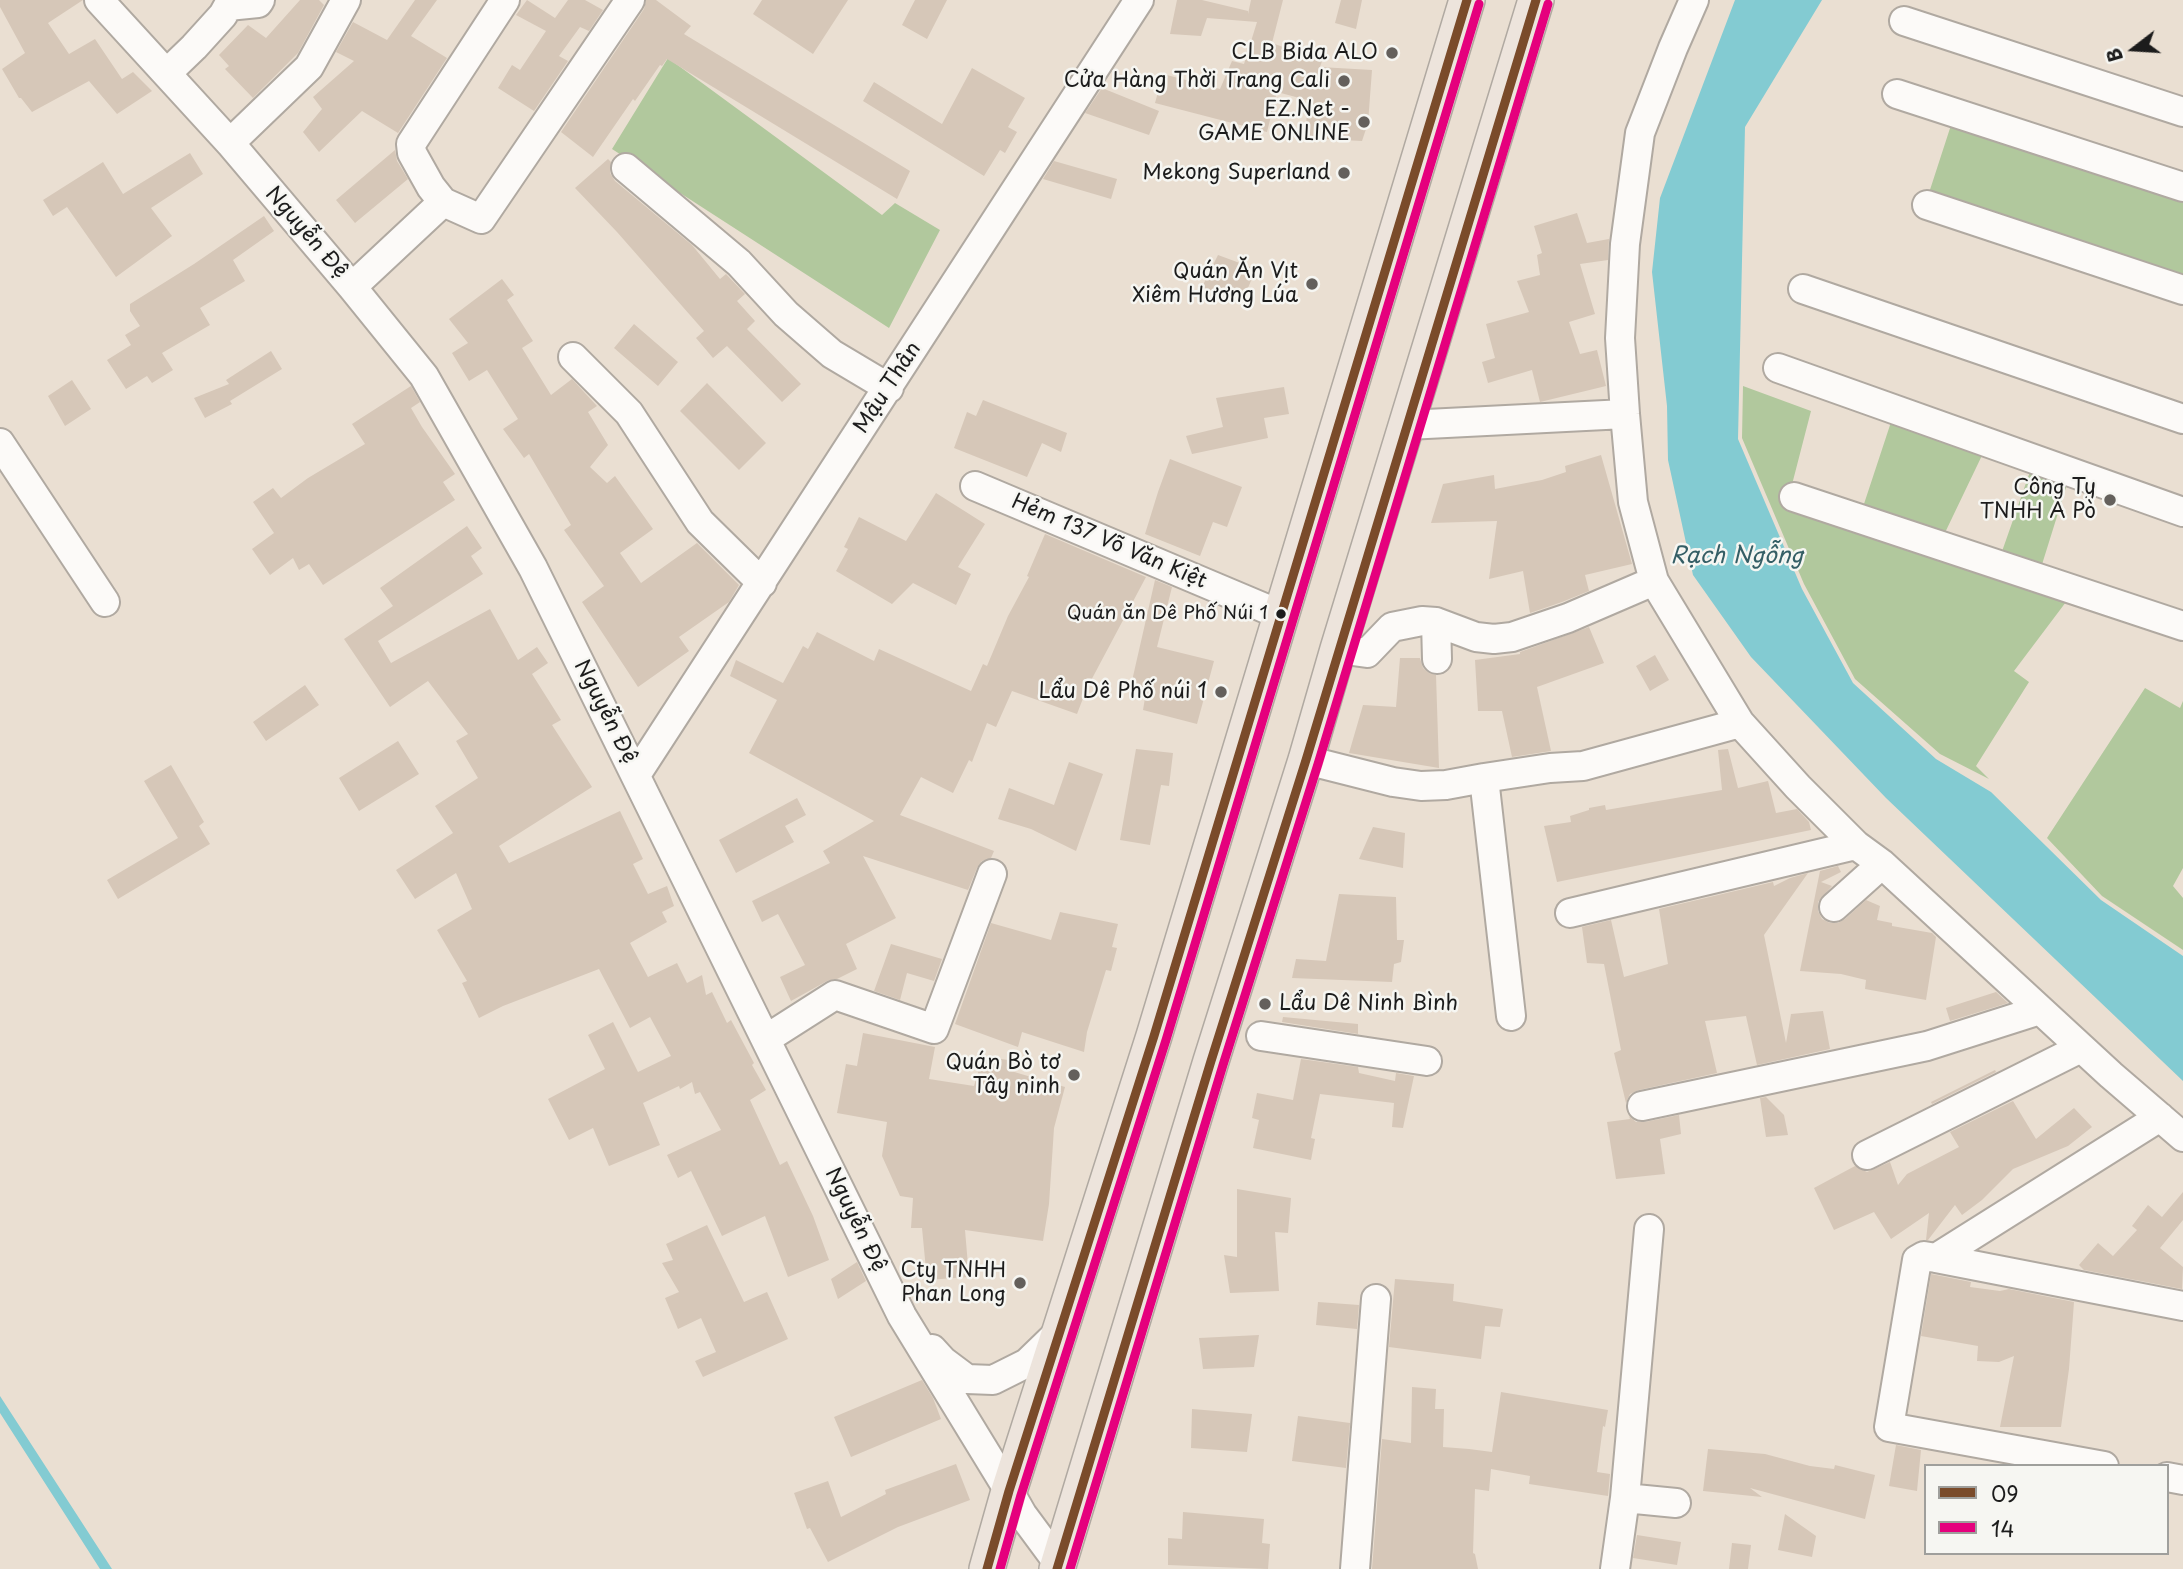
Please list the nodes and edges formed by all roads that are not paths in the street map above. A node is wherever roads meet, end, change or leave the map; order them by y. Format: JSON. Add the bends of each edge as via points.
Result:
{"nodes":[{"id":1,"x":99,"y":0,"type":"edge"},
{"id":2,"x":260,"y":0,"type":"edge"},
{"id":3,"x":346,"y":0,"type":"edge"},
{"id":4,"x":505,"y":0,"type":"edge"},
{"id":5,"x":630,"y":0,"type":"edge"},
{"id":6,"x":1139,"y":0,"type":"edge"},
{"id":7,"x":1467,"y":0,"type":"edge"},
{"id":8,"x":1536,"y":0,"type":"edge"},
{"id":9,"x":1694,"y":0,"type":"edge"},
{"id":10,"x":1904,"y":21,"type":"dead end"},
{"id":11,"x":167,"y":74,"type":"junction"},
{"id":12,"x":1898,"y":94,"type":"dead end"},
{"id":13,"x":2183,"y":112,"type":"edge"},
{"id":14,"x":230,"y":143,"type":"junction"},
{"id":15,"x":626,"y":168,"type":"dead end"},
{"id":16,"x":2183,"y":187,"type":"edge"},
{"id":17,"x":443,"y":202,"type":"junction"},
{"id":18,"x":1927,"y":205,"type":"dead end"},
{"id":19,"x":352,"y":287,"type":"junction"},
{"id":20,"x":1803,"y":289,"type":"dead end"},
{"id":21,"x":2183,"y":290,"type":"edge"},
{"id":22,"x":573,"y":357,"type":"dead end"},
{"id":23,"x":1778,"y":368,"type":"dead end"},
{"id":24,"x":889,"y":388,"type":"junction"},
{"id":25,"x":1625,"y":414,"type":"junction"},
{"id":26,"x":2183,"y":419,"type":"edge"},
{"id":27,"x":1407,"y":425,"type":"junction"},
{"id":28,"x":0,"y":443,"type":"edge"},
{"id":29,"x":975,"y":486,"type":"dead end"},
{"id":30,"x":1794,"y":497,"type":"dead end"},
{"id":31,"x":2183,"y":512,"type":"edge"},
{"id":32,"x":1654,"y":581,"type":"junction"},
{"id":33,"x":762,"y":583,"type":"junction"},
{"id":34,"x":105,"y":602,"type":"dead end"},
{"id":35,"x":1281,"y":615,"type":"junction"},
{"id":36,"x":1436,"y":622,"type":"junction"},
{"id":37,"x":2183,"y":626,"type":"edge"},
{"id":38,"x":1338,"y":649,"type":"junction"},
{"id":39,"x":1437,"y":659,"type":"dead end"},
{"id":40,"x":1740,"y":723,"type":"junction"},
{"id":41,"x":1306,"y":760,"type":"junction"},
{"id":42,"x":636,"y":775,"type":"junction"},
{"id":43,"x":1484,"y":778,"type":"junction"},
{"id":44,"x":1856,"y":845,"type":"junction"},
{"id":45,"x":1882,"y":864,"type":"junction"},
{"id":46,"x":992,"y":874,"type":"dead end"},
{"id":47,"x":1834,"y":907,"type":"dead end"},
{"id":48,"x":1570,"y":914,"type":"dead end"},
{"id":49,"x":2040,"y":1010,"type":"junction"},
{"id":50,"x":1511,"y":1016,"type":"dead end"},
{"id":51,"x":1261,"y":1036,"type":"dead end"},
{"id":52,"x":766,"y":1040,"type":"junction"},
{"id":53,"x":2081,"y":1048,"type":"junction"},
{"id":54,"x":1427,"y":1061,"type":"dead end"},
{"id":55,"x":1642,"y":1106,"type":"dead end"},
{"id":56,"x":2160,"y":1117,"type":"junction"},
{"id":57,"x":2183,"y":1137,"type":"edge"},
{"id":58,"x":1867,"y":1155,"type":"dead end"},
{"id":59,"x":1649,"y":1229,"type":"dead end"},
{"id":60,"x":1936,"y":1258,"type":"junction"},
{"id":61,"x":1376,"y":1299,"type":"dead end"},
{"id":62,"x":2183,"y":1306,"type":"edge"},
{"id":63,"x":902,"y":1316,"type":"junction"},
{"id":64,"x":1061,"y":1330,"type":"junction"},
{"id":65,"x":2093,"y":1464,"type":"edge"},
{"id":66,"x":1009,"y":1491,"type":"junction"},
{"id":67,"x":1625,"y":1499,"type":"junction"},
{"id":68,"x":1676,"y":1503,"type":"dead end"},
{"id":69,"x":1059,"y":1567,"type":"edge"},
{"id":70,"x":987,"y":1569,"type":"edge"},
{"id":71,"x":1355,"y":1569,"type":"edge"},
{"id":72,"x":1615,"y":1569,"type":"edge"}],
"edges":[{"from":1,"to":11,"type":"street","name":"Nguyễn Đệ"},
{"from":2,"to":11,"type":"street","via":[[228,6]]},
{"from":3,"to":14,"type":"street","via":[[309,67]]},
{"from":4,"to":17,"type":"street","via":[[410,148]]},
{"from":5,"to":17,"type":"street","via":[[481,219]]},
{"from":6,"to":24,"type":"street","name":"Mậu Thân"},
{"from":7,"to":35,"type":"main road"},
{"from":8,"to":27,"type":"main road"},
{"from":9,"to":25,"type":"street","via":[[1640,133],[1632,181],[1620,338]]},
{"from":10,"to":13,"type":"street"},
{"from":11,"to":14,"type":"street","name":"Nguyễn Đệ"},
{"from":12,"to":16,"type":"street"},
{"from":14,"to":19,"type":"street","name":"Nguyễn Đệ"},
{"from":15,"to":24,"type":"street","via":[[739,263],[786,314],[832,354]]},
{"from":17,"to":19,"type":"street"},
{"from":18,"to":21,"type":"street"},
{"from":19,"to":42,"type":"street","name":"Nguyễn Đệ","via":[[424,376],[533,568]]},
{"from":20,"to":26,"type":"street"},
{"from":22,"to":33,"type":"street","via":[[629,413],[700,522]]},
{"from":23,"to":31,"type":"street"},
{"from":24,"to":33,"type":"street","name":"Mậu Thân"},
{"from":25,"to":27,"type":"street"},
{"from":25,"to":32,"type":"street","via":[[1633,502]]},
{"from":27,"to":38,"type":"main road"},
{"from":28,"to":34,"type":"street"},
{"from":29,"to":35,"type":"street","name":"Hẻm 137 Võ Văn Kiệt"},
{"from":30,"to":37,"type":"street"},
{"from":32,"to":36,"type":"street","via":[[1512,637],[1476,637]]},
{"from":32,"to":40,"type":"street"},
{"from":33,"to":42,"type":"street","name":"Mậu Thân"},
{"from":35,"to":64,"type":"main road"},
{"from":36,"to":38,"type":"street","via":[[1398,624],[1367,653]]},
{"from":36,"to":39,"type":"street"},
{"from":38,"to":41,"type":"main road"},
{"from":40,"to":43,"type":"street","via":[[1583,766]]},
{"from":40,"to":44,"type":"street"},
{"from":41,"to":43,"type":"street","via":[[1421,786]]},
{"from":41,"to":69,"type":"main road"},
{"from":42,"to":52,"type":"street","name":"Nguyễn Đệ"},
{"from":43,"to":50,"type":"street"},
{"from":44,"to":45,"type":"street"},
{"from":44,"to":48,"type":"street"},
{"from":45,"to":47,"type":"street"},
{"from":45,"to":49,"type":"street"},
{"from":46,"to":52,"type":"street","via":[[934,1030],[835,995]]},
{"from":49,"to":53,"type":"street"},
{"from":49,"to":55,"type":"street","via":[[1927,1046]]},
{"from":51,"to":54,"type":"street"},
{"from":52,"to":63,"type":"street","name":"Nguyễn Đệ"},
{"from":53,"to":56,"type":"street"},
{"from":53,"to":58,"type":"street"},
{"from":56,"to":57,"type":"street"},
{"from":56,"to":60,"type":"street"},
{"from":59,"to":67,"type":"street"},
{"from":60,"to":62,"type":"street"},
{"from":60,"to":65,"type":"street","via":[[1917,1260],[1889,1427]]},
{"from":61,"to":71,"type":"street"},
{"from":63,"to":64,"type":"street","via":[[943,1361],[967,1379],[993,1380],[1027,1363]]},
{"from":63,"to":66,"type":"street","name":"Nguyễn Đệ"},
{"from":64,"to":66,"type":"main road"},
{"from":66,"to":69,"type":"street","name":"Nguyễn Đệ"},
{"from":66,"to":70,"type":"main road"},
{"from":67,"to":68,"type":"street"},
{"from":67,"to":72,"type":"street"}]}
